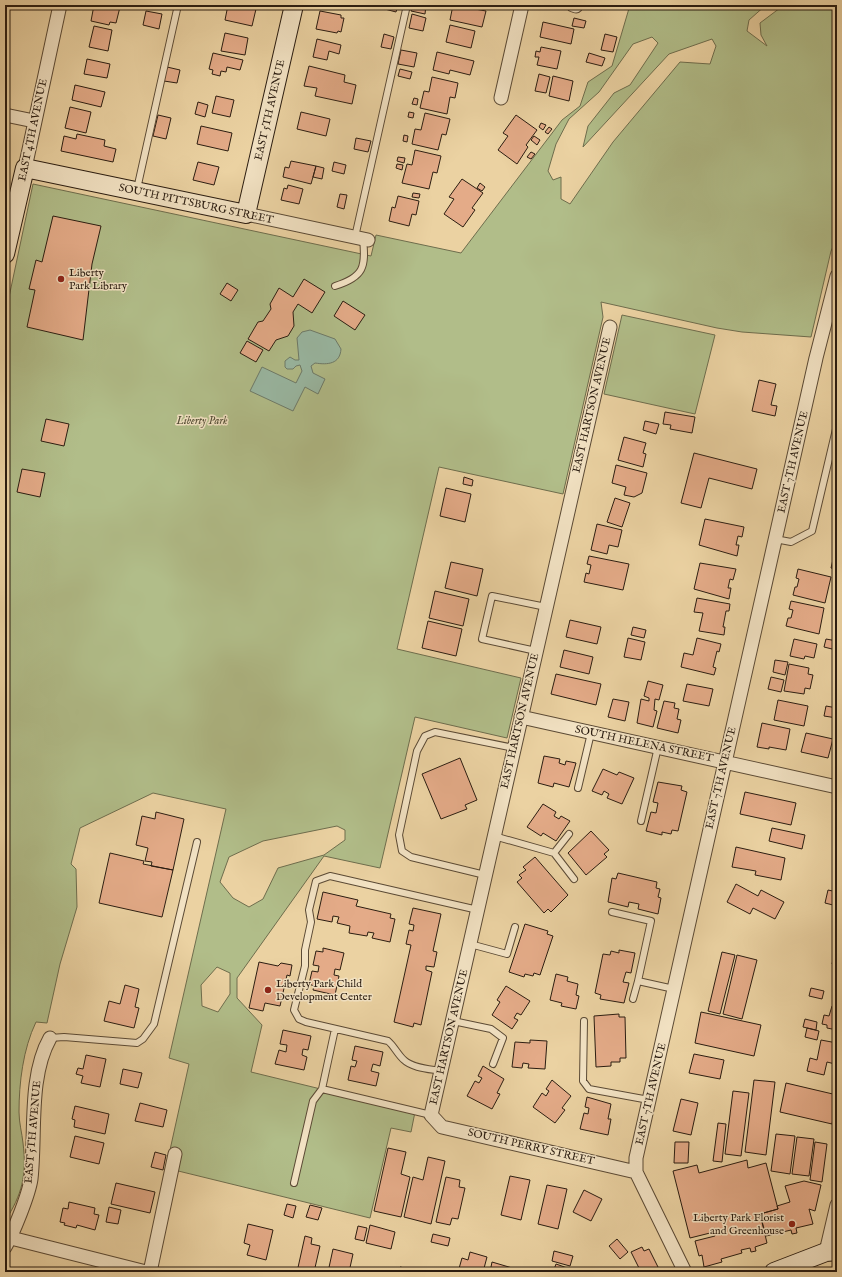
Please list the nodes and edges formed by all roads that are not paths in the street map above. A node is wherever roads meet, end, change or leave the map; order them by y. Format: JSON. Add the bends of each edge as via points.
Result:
{"nodes":[{"id":1,"x":60,"y":5,"type":"edge"},
{"id":2,"x":178,"y":5,"type":"edge"},
{"id":3,"x":294,"y":5,"type":"edge"},
{"id":4,"x":407,"y":5,"type":"edge"},
{"id":5,"x":522,"y":5,"type":"edge"},
{"id":6,"x":501,"y":98,"type":"dead end"},
{"id":7,"x":5,"y":115,"type":"edge"},
{"id":8,"x":34,"y":121,"type":"junction"},
{"id":9,"x":24,"y":168,"type":"junction"},
{"id":10,"x":136,"y":190,"type":"junction"},
{"id":11,"x":246,"y":214,"type":"junction"},
{"id":12,"x":362,"y":239,"type":"junction"},
{"id":13,"x":5,"y":254,"type":"edge"},
{"id":14,"x":837,"y":276,"type":"edge"},
{"id":15,"x":335,"y":286,"type":"dead end"},
{"id":16,"x":610,"y":327,"type":"dead end"},
{"id":17,"x":837,"y":425,"type":"edge"},
{"id":18,"x":775,"y":539,"type":"junction"},
{"id":19,"x":546,"y":607,"type":"junction"},
{"id":20,"x":536,"y":651,"type":"junction"},
{"id":21,"x":521,"y":718,"type":"junction"},
{"id":22,"x":591,"y":733,"type":"junction"},
{"id":23,"x":658,"y":747,"type":"junction"},
{"id":24,"x":514,"y":748,"type":"junction"},
{"id":25,"x":725,"y":762,"type":"junction"},
{"id":26,"x":837,"y":787,"type":"edge"},
{"id":27,"x":578,"y":788,"type":"dead end"},
{"id":28,"x":641,"y":821,"type":"dead end"},
{"id":29,"x":569,"y":834,"type":"dead end"},
{"id":30,"x":494,"y":836,"type":"junction"},
{"id":31,"x":197,"y":842,"type":"dead end"},
{"id":32,"x":554,"y":853,"type":"junction"},
{"id":33,"x":485,"y":875,"type":"junction"},
{"id":34,"x":574,"y":879,"type":"dead end"},
{"id":35,"x":478,"y":910,"type":"junction"},
{"id":36,"x":612,"y":912,"type":"dead end"},
{"id":37,"x":515,"y":927,"type":"dead end"},
{"id":38,"x":470,"y":944,"type":"junction"},
{"id":39,"x":638,"y":981,"type":"junction"},
{"id":40,"x":674,"y":989,"type":"junction"},
{"id":41,"x":634,"y":999,"type":"dead end"},
{"id":42,"x":453,"y":1021,"type":"junction"},
{"id":43,"x":584,"y":1022,"type":"dead end"},
{"id":44,"x":335,"y":1029,"type":"junction"},
{"id":45,"x":50,"y":1038,"type":"joint"},
{"id":46,"x":493,"y":1064,"type":"dead end"},
{"id":47,"x":441,"y":1071,"type":"junction"},
{"id":48,"x":322,"y":1089,"type":"junction"},
{"id":49,"x":649,"y":1100,"type":"junction"},
{"id":50,"x":431,"y":1115,"type":"junction"},
{"id":51,"x":175,"y":1154,"type":"dead end"},
{"id":52,"x":636,"y":1172,"type":"junction"},
{"id":53,"x":294,"y":1182,"type":"dead end"},
{"id":54,"x":837,"y":1205,"type":"edge"},
{"id":55,"x":8,"y":1243,"type":"edge"},
{"id":56,"x":832,"y":1252,"type":"edge"},
{"id":57,"x":146,"y":1272,"type":"edge"},
{"id":58,"x":150,"y":1272,"type":"edge"},
{"id":59,"x":685,"y":1272,"type":"edge"},
{"id":60,"x":774,"y":1272,"type":"edge"}],
"edges":[{"from":1,"to":8,"type":"street","name":"EAST 4TH AVENUE"},
{"from":2,"to":10,"type":"lane"},
{"from":3,"to":11,"type":"street","name":"EAST 5TH AVENUE"},
{"from":4,"to":12,"type":"lane"},
{"from":5,"to":6,"type":"street"},
{"from":7,"to":8,"type":"street"},
{"from":8,"to":9,"type":"street","name":"EAST 4TH AVENUE"},
{"from":9,"to":10,"type":"street","name":"SOUTH PITTSBURG STREET"},
{"from":9,"to":13,"type":"street","name":"EAST 4TH AVENUE"},
{"from":10,"to":11,"type":"street","name":"SOUTH PITTSBURG STREET"},
{"from":11,"to":12,"type":"street","name":"SOUTH PITTSBURG STREET"},
{"from":12,"to":15,"type":"lane","via":[[364,266],[359,274]]},
{"from":14,"to":18,"type":"street","name":"EAST 7TH AVENUE"},
{"from":16,"to":19,"type":"street","name":"EAST HARTSON AVENUE"},
{"from":17,"to":18,"type":"lane","via":[[812,531],[791,542]]},
{"from":18,"to":25,"type":"street","name":"EAST 7TH AVENUE"},
{"from":19,"to":20,"type":"street","name":"EAST HARTSON AVENUE"},
{"from":19,"to":20,"type":"lane","via":[[492,596],[482,639]]},
{"from":20,"to":21,"type":"street","name":"EAST HARTSON AVENUE"},
{"from":21,"to":22,"type":"street","name":"SOUTH HELENA STREET"},
{"from":21,"to":24,"type":"street","name":"EAST HARTSON AVENUE"},
{"from":22,"to":23,"type":"street","name":"SOUTH HELENA STREET"},
{"from":22,"to":27,"type":"lane"},
{"from":23,"to":25,"type":"street","name":"SOUTH HELENA STREET"},
{"from":23,"to":28,"type":"lane"},
{"from":24,"to":30,"type":"street","name":"EAST HARTSON AVENUE"},
{"from":24,"to":33,"type":"lane","via":[[435,732],[425,736],[415,759],[399,835],[402,851],[411,857]]},
{"from":25,"to":26,"type":"street","name":"SOUTH HELENA STREET"},
{"from":25,"to":40,"type":"street","name":"EAST 7TH AVENUE"},
{"from":29,"to":32,"type":"lane"},
{"from":30,"to":32,"type":"lane"},
{"from":30,"to":33,"type":"street","name":"EAST HARTSON AVENUE"},
{"from":31,"to":45,"type":"lane","via":[[154,1024],[149,1032],[137,1043]]},
{"from":32,"to":34,"type":"lane"},
{"from":33,"to":35,"type":"street","name":"EAST HARTSON AVENUE"},
{"from":35,"to":38,"type":"street","name":"EAST HARTSON AVENUE"},
{"from":35,"to":44,"type":"lane","via":[[330,876],[316,881],[309,910],[311,922],[305,950],[305,966],[294,1010],[299,1019]]},
{"from":36,"to":39,"type":"lane","via":[[651,921]]},
{"from":37,"to":38,"type":"lane","via":[[507,954]]},
{"from":38,"to":42,"type":"street","name":"EAST HARTSON AVENUE"},
{"from":39,"to":40,"type":"lane"},
{"from":39,"to":41,"type":"lane"},
{"from":40,"to":49,"type":"street","name":"EAST 7TH AVENUE"},
{"from":42,"to":46,"type":"lane","via":[[491,1029],[503,1038]]},
{"from":42,"to":47,"type":"street","name":"EAST HARTSON AVENUE"},
{"from":43,"to":49,"type":"lane","via":[[583,1080],[589,1089]]},
{"from":44,"to":47,"type":"lane","via":[[388,1041],[404,1061]]},
{"from":44,"to":48,"type":"lane"},
{"from":45,"to":55,"type":"street","name":"EAST 5TH AVENUE","via":[[42,1052],[36,1083],[31,1181]]},
{"from":47,"to":50,"type":"street","name":"EAST HARTSON AVENUE"},
{"from":48,"to":50,"type":"lane"},
{"from":48,"to":53,"type":"lane","via":[[313,1101]]},
{"from":49,"to":52,"type":"street","name":"EAST 7TH AVENUE","via":[[636,1158]]},
{"from":50,"to":52,"type":"street","name":"SOUTH PERRY STREET","via":[[442,1127]]},
{"from":51,"to":58,"type":"street"},
{"from":52,"to":59,"type":"street","name":"EAST 7TH AVENUE"},
{"from":54,"to":56,"type":"street"},
{"from":55,"to":57,"type":"street"},
{"from":56,"to":60,"type":"street"}]}
